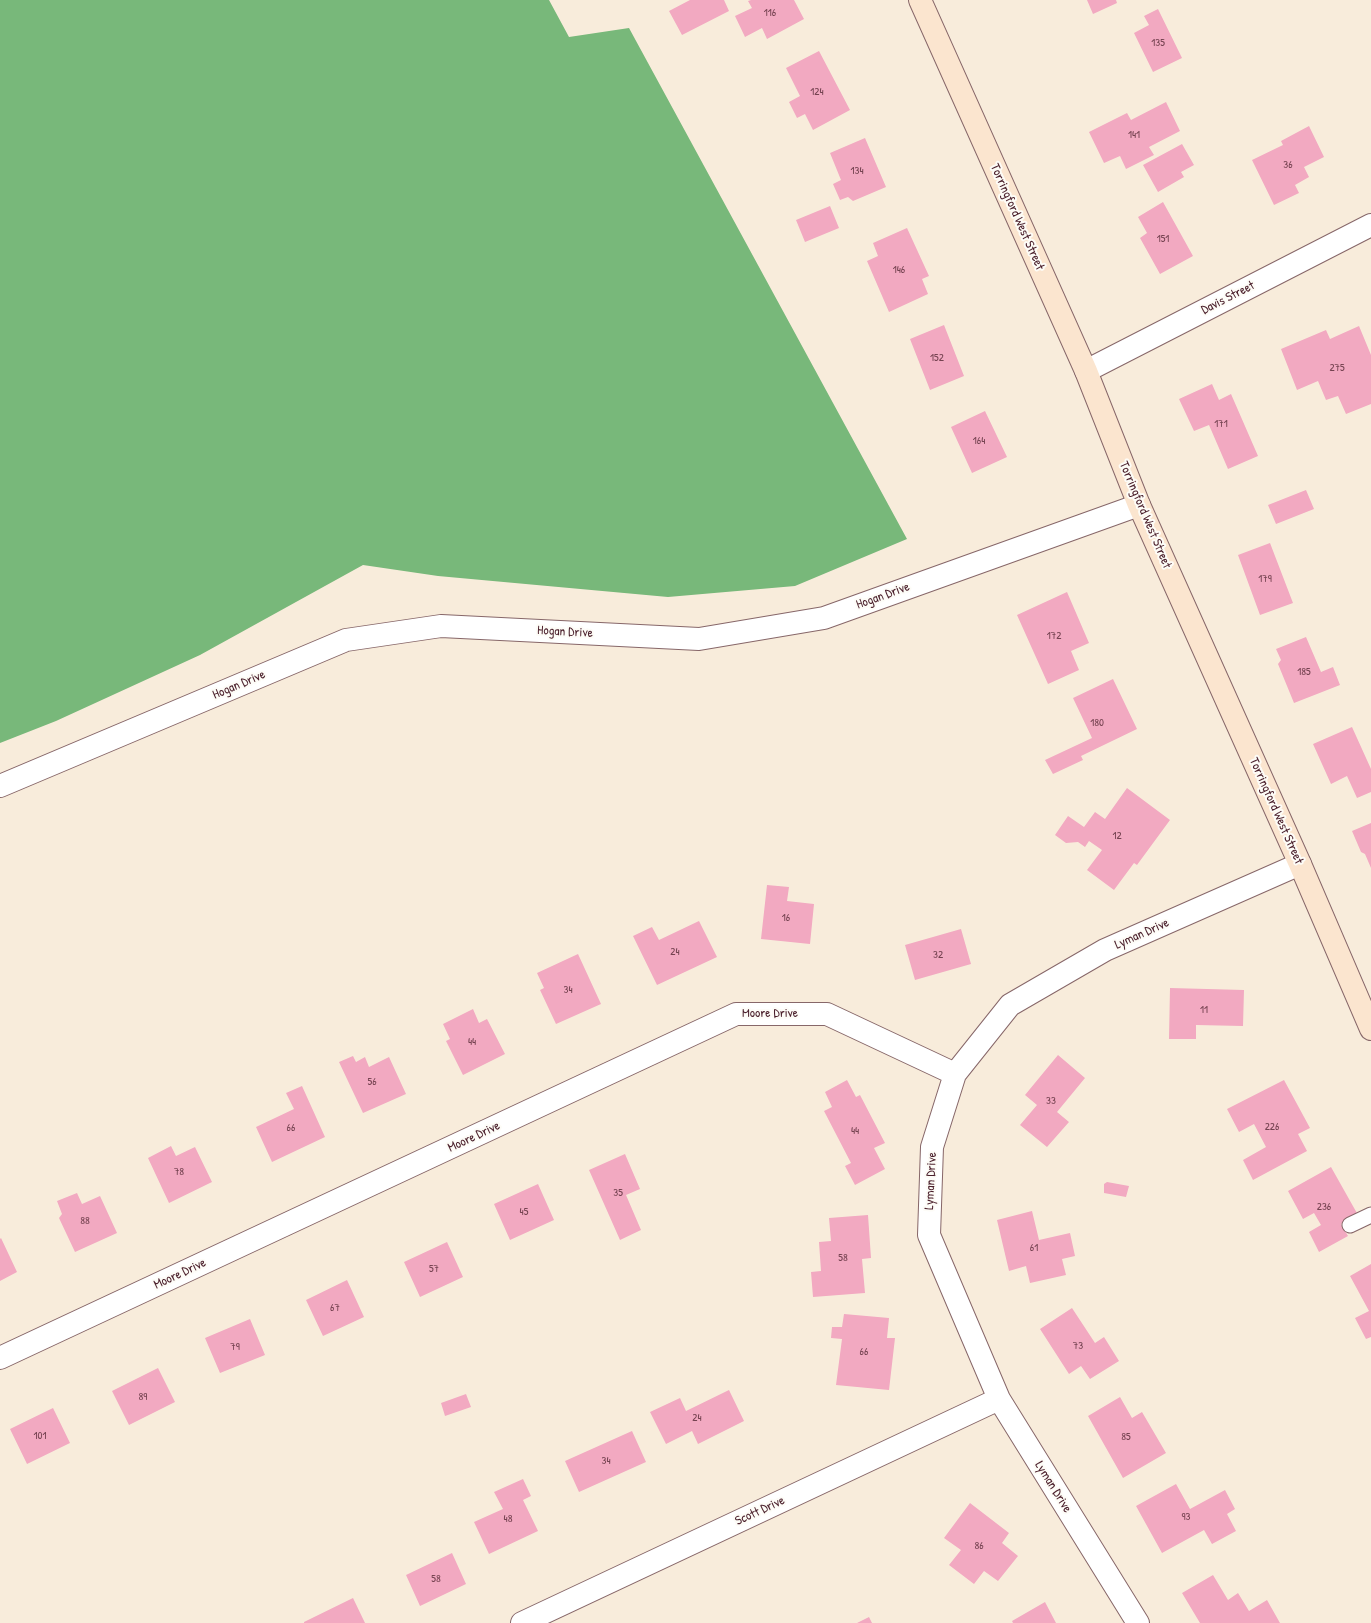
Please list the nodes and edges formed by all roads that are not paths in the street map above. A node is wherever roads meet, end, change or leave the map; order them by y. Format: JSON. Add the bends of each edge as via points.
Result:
{"nodes":[{"id":1,"x":920,"y":0,"type":"edge"},
{"id":2,"x":1371,"y":225,"type":"edge"},
{"id":3,"x":1086,"y":370,"type":"junction"},
{"id":4,"x":1139,"y":505,"type":"junction"},
{"id":5,"x":0,"y":786,"type":"edge"},
{"id":6,"x":1300,"y":864,"type":"junction"},
{"id":7,"x":1371,"y":1029,"type":"edge"},
{"id":8,"x":955,"y":1074,"type":"junction"},
{"id":9,"x":1371,"y":1215,"type":"edge"},
{"id":10,"x":1350,"y":1225,"type":"dead end"},
{"id":11,"x":0,"y":1358,"type":"edge"},
{"id":12,"x":999,"y":1399,"type":"junction"},
{"id":13,"x":522,"y":1623,"type":"edge"},
{"id":14,"x":1138,"y":1623,"type":"edge"}],
"edges":[{"from":1,"to":3,"type":"main road","name":"Torringford West Street"},
{"from":2,"to":3,"type":"street","name":"Davis Street"},
{"from":3,"to":4,"type":"main road","name":"Torringford West Street"},
{"from":4,"to":5,"type":"street","name":"Hogan Drive","via":[[824,618],[698,639],[441,626],[346,640]]},
{"from":4,"to":6,"type":"main road","name":"Torringford West Street"},
{"from":6,"to":7,"type":"main road","name":"Torringford West Street"},
{"from":6,"to":8,"type":"street","name":"Lyman Drive","via":[[1105,950],[1010,1005]]},
{"from":8,"to":11,"type":"street","name":"Moore Drive","via":[[827,1014],[736,1014]]},
{"from":8,"to":12,"type":"street","name":"Lyman Drive","via":[[932,1148],[929,1235]]},
{"from":9,"to":10,"type":"lane"},
{"from":12,"to":13,"type":"street","name":"Scott Drive"},
{"from":12,"to":14,"type":"street","name":"Lyman Drive"}]}
